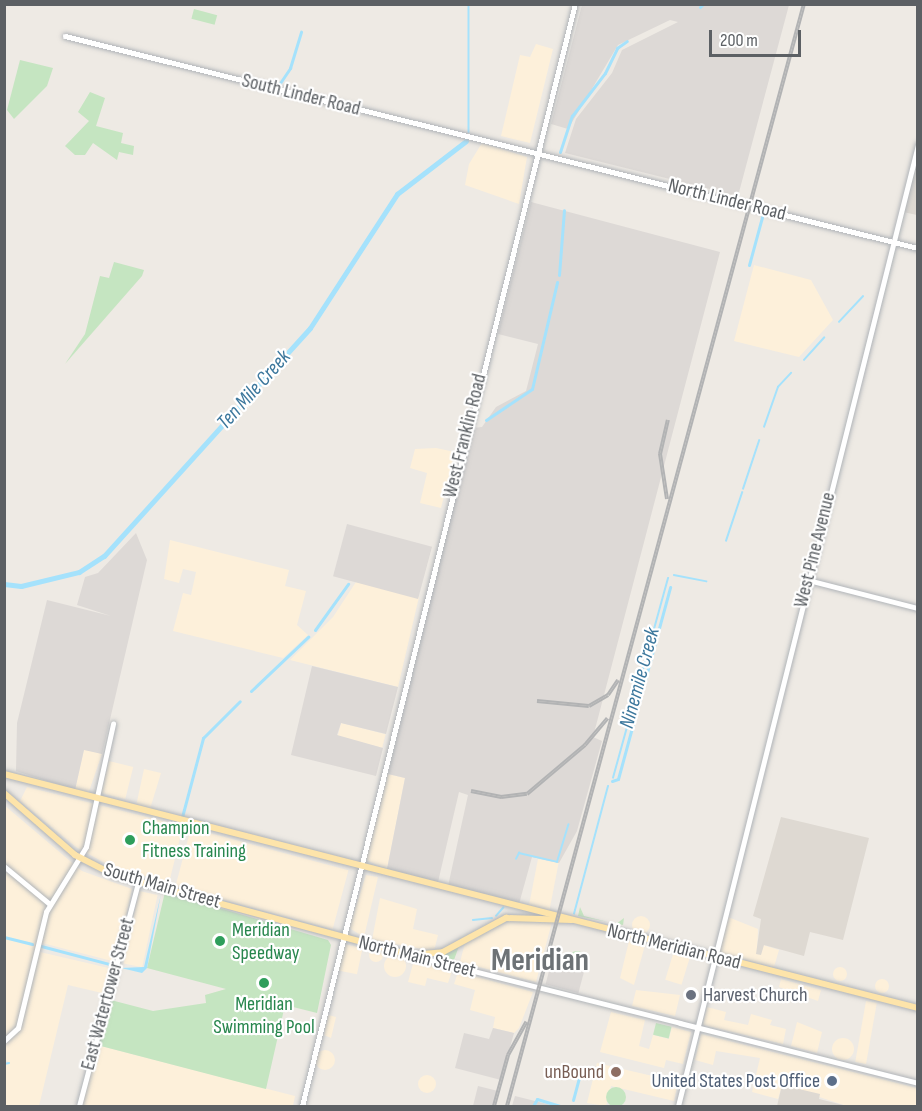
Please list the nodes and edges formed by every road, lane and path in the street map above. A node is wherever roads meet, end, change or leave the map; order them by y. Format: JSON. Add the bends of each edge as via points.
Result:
{"nodes":[{"id":1,"x":575,"y":4,"type":"edge"},
{"id":2,"x":65,"y":36,"type":"dead end"},
{"id":3,"x":918,"y":145,"type":"edge"},
{"id":4,"x":537,"y":155,"type":"junction"},
{"id":5,"x":892,"y":242,"type":"junction"},
{"id":6,"x":918,"y":248,"type":"edge"},
{"id":7,"x":808,"y":580,"type":"junction"},
{"id":8,"x":918,"y":608,"type":"edge"},
{"id":9,"x":113,"y":724,"type":"dead end"},
{"id":10,"x":6,"y":775,"type":"edge"},
{"id":11,"x":5,"y":793,"type":"edge"},
{"id":12,"x":96,"y":800,"type":"junction"},
{"id":13,"x":80,"y":858,"type":"junction"},
{"id":14,"x":4,"y":866,"type":"edge"},
{"id":15,"x":358,"y":867,"type":"junction"},
{"id":16,"x":138,"y":882,"type":"junction"},
{"id":17,"x":50,"y":904,"type":"junction"},
{"id":18,"x":571,"y":920,"type":"junction"},
{"id":19,"x":340,"y":937,"type":"junction"},
{"id":20,"x":411,"y":955,"type":"junction"},
{"id":21,"x":713,"y":956,"type":"junction"},
{"id":22,"x":918,"y":1008,"type":"edge"},
{"id":23,"x":697,"y":1028,"type":"junction"},
{"id":24,"x":4,"y":1041,"type":"edge"},
{"id":25,"x":918,"y":1083,"type":"edge"},
{"id":26,"x":79,"y":1107,"type":"edge"},
{"id":27,"x":302,"y":1107,"type":"edge"},
{"id":28,"x":678,"y":1107,"type":"edge"}],
"edges":[{"from":1,"to":4,"type":"street","name":"West Franklin Road"},
{"from":2,"to":4,"type":"street","name":"South Linder Road"},
{"from":3,"to":5,"type":"street","name":"West Pine Avenue"},
{"from":4,"to":5,"type":"street","name":"North Linder Road"},
{"from":4,"to":15,"type":"street","name":"West Franklin Road"},
{"from":5,"to":6,"type":"street","name":"North Linder Road"},
{"from":5,"to":7,"type":"street","name":"West Pine Avenue"},
{"from":7,"to":8,"type":"street"},
{"from":7,"to":21,"type":"street","name":"West Pine Avenue"},
{"from":9,"to":12,"type":"street"},
{"from":10,"to":12,"type":"main road","name":"North Meridian Road"},
{"from":11,"to":13,"type":"main road","name":"South Main Street"},
{"from":12,"to":13,"type":"street"},
{"from":12,"to":15,"type":"main road","name":"North Meridian Road"},
{"from":13,"to":16,"type":"main road","name":"South Main Street"},
{"from":13,"to":17,"type":"street"},
{"from":14,"to":17,"type":"street"},
{"from":15,"to":18,"type":"main road","name":"North Meridian Road"},
{"from":15,"to":19,"type":"street","name":"West Franklin Road"},
{"from":16,"to":19,"type":"main road","name":"South Main Street"},
{"from":16,"to":26,"type":"street","name":"East Watertower Street"},
{"from":17,"to":24,"type":"street","via":[[18,1029]]},
{"from":18,"to":20,"type":"main road","name":"North Meridian Road","via":[[506,918],[443,952]]},
{"from":18,"to":21,"type":"main road","name":"North Meridian Road"},
{"from":19,"to":20,"type":"main road","name":"North Main Street"},
{"from":19,"to":27,"type":"street","name":"West Franklin Road"},
{"from":20,"to":23,"type":"street","name":"North Main Street"},
{"from":21,"to":22,"type":"main road","name":"North Meridian Road"},
{"from":21,"to":23,"type":"street","name":"West Pine Avenue"},
{"from":23,"to":25,"type":"street","name":"North Main Street"},
{"from":23,"to":28,"type":"street","name":"West Pine Avenue"}]}
